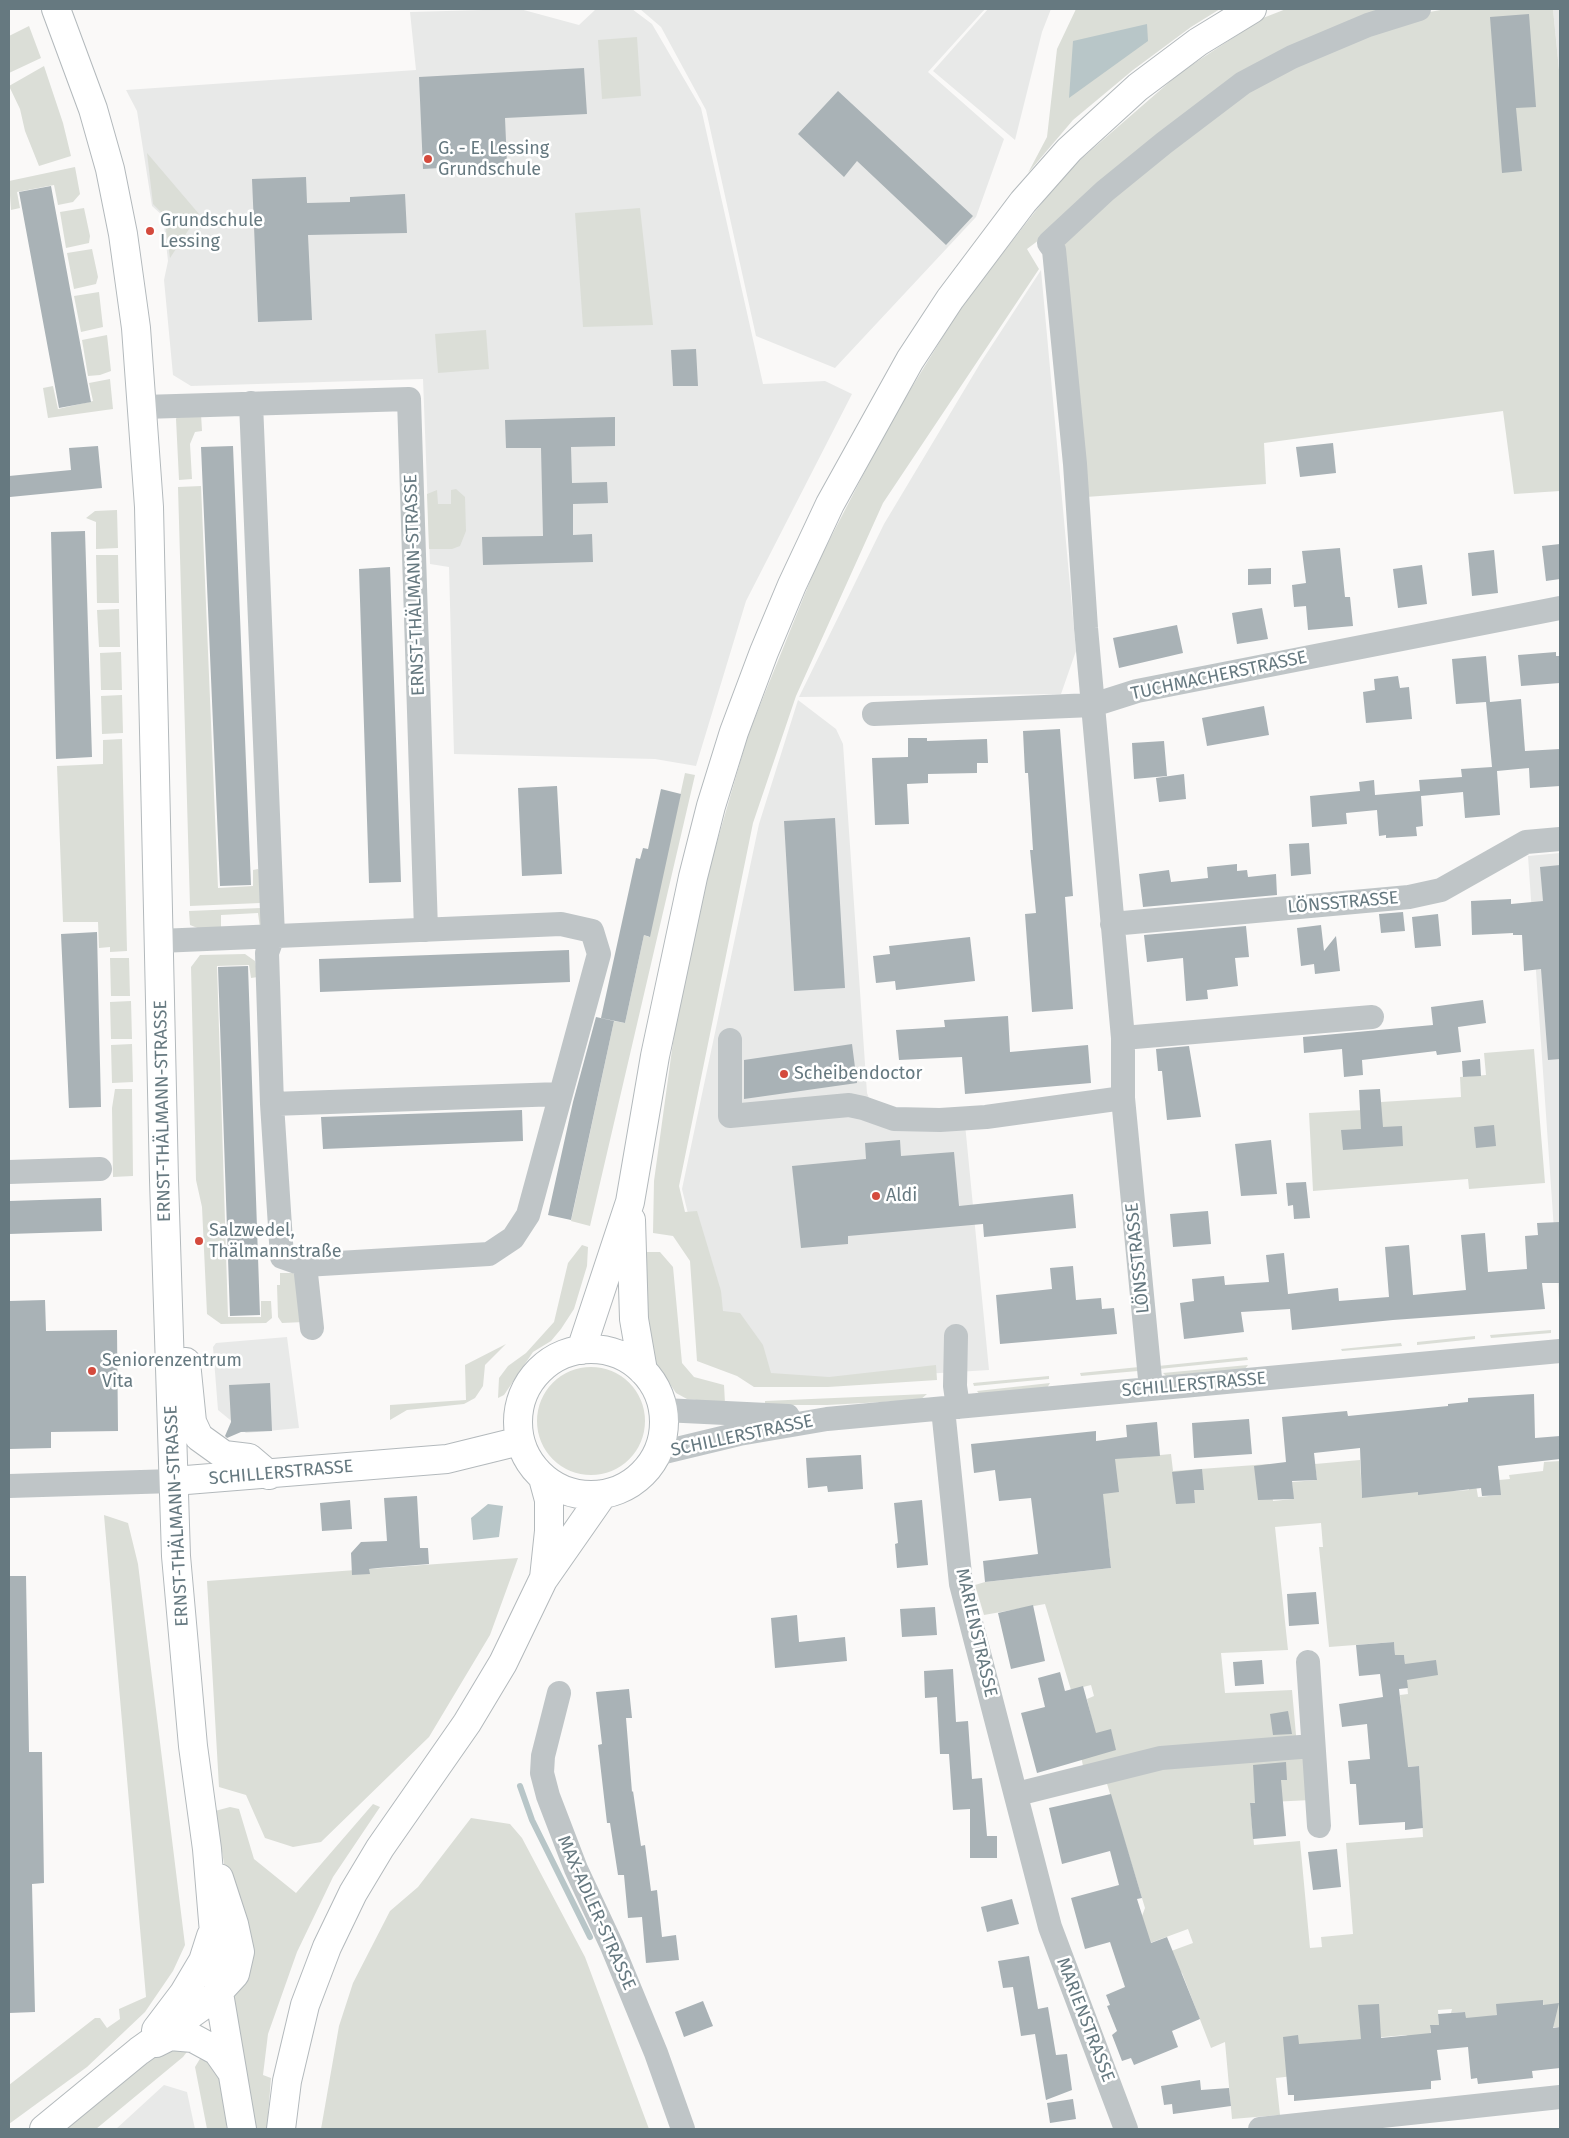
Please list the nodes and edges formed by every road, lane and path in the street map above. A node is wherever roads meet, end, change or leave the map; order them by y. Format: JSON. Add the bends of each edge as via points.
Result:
{"nodes":[{"id":1,"x":56,"y":9,"type":"edge"},
{"id":2,"x":1252,"y":9,"type":"edge"},
{"id":3,"x":1419,"y":9,"type":"edge"},
{"id":4,"x":251,"y":403,"type":"junction"},
{"id":5,"x":142,"y":407,"type":"junction"},
{"id":6,"x":1560,"y":608,"type":"edge"},
{"id":7,"x":1093,"y":701,"type":"junction"},
{"id":8,"x":874,"y":714,"type":"dead end"},
{"id":9,"x":1560,"y":839,"type":"edge"},
{"id":10,"x":1112,"y":924,"type":"junction"},
{"id":11,"x":426,"y":930,"type":"junction"},
{"id":12,"x":273,"y":936,"type":"junction"},
{"id":13,"x":159,"y":941,"type":"junction"},
{"id":14,"x":1372,"y":1016,"type":"dead end"},
{"id":15,"x":1123,"y":1038,"type":"junction"},
{"id":16,"x":730,"y":1040,"type":"dead end"},
{"id":17,"x":560,"y":1094,"type":"junction"},
{"id":18,"x":1123,"y":1098,"type":"junction"},
{"id":19,"x":272,"y":1104,"type":"junction"},
{"id":20,"x":100,"y":1169,"type":"dead end"},
{"id":21,"x":9,"y":1172,"type":"edge"},
{"id":22,"x":630,"y":1202,"type":"junction"},
{"id":23,"x":304,"y":1265,"type":"junction"},
{"id":24,"x":312,"y":1328,"type":"dead end"},
{"id":25,"x":956,"y":1336,"type":"dead end"},
{"id":26,"x":169,"y":1346,"type":"junction"},
{"id":27,"x":581,"y":1350,"type":"junction"},
{"id":28,"x":1560,"y":1351,"type":"edge"},
{"id":29,"x":643,"y":1371,"type":"junction"},
{"id":30,"x":1151,"y":1389,"type":"junction"},
{"id":31,"x":950,"y":1408,"type":"junction"},
{"id":32,"x":663,"y":1410,"type":"junction"},
{"id":33,"x":827,"y":1419,"type":"junction"},
{"id":34,"x":520,"y":1441,"type":"junction"},
{"id":35,"x":656,"y":1454,"type":"junction"},
{"id":36,"x":269,"y":1475,"type":"junction"},
{"id":37,"x":543,"y":1478,"type":"junction"},
{"id":38,"x":174,"y":1481,"type":"junction"},
{"id":39,"x":9,"y":1486,"type":"edge"},
{"id":40,"x":603,"y":1494,"type":"junction"},
{"id":41,"x":543,"y":1580,"type":"junction"},
{"id":42,"x":1308,"y":1662,"type":"dead end"},
{"id":43,"x":559,"y":1693,"type":"dead end"},
{"id":44,"x":1313,"y":1746,"type":"junction"},
{"id":45,"x":1017,"y":1794,"type":"junction"},
{"id":46,"x":1318,"y":1826,"type":"dead end"},
{"id":47,"x":207,"y":1849,"type":"junction"},
{"id":48,"x":213,"y":1929,"type":"junction"},
{"id":49,"x":216,"y":1996,"type":"junction"},
{"id":50,"x":139,"y":2050,"type":"junction"},
{"id":51,"x":231,"y":2071,"type":"junction"},
{"id":52,"x":1560,"y":2097,"type":"edge"},
{"id":53,"x":44,"y":2129,"type":"edge"},
{"id":54,"x":242,"y":2129,"type":"edge"},
{"id":55,"x":281,"y":2129,"type":"edge"},
{"id":56,"x":683,"y":2129,"type":"edge"},
{"id":57,"x":1126,"y":2129,"type":"edge"},
{"id":58,"x":1260,"y":2129,"type":"edge"}],
"edges":[{"from":1,"to":5,"type":"main road","name":"ERNST-THÄLMANN-STRASSE","via":[[94,109],[110,169],[136,328]]},
{"from":2,"to":22,"type":"main road","via":[[1198,42],[1138,87],[1069,150],[1023,202],[950,299],[919,347],[830,504],[764,652],[711,806],[655,1056]]},
{"from":3,"to":7,"type":"street","name":"LÖNSSTRASSE","via":[[1292,57],[1244,84],[1164,142],[1048,243],[1054,250]]},
{"from":4,"to":5,"type":"street","name":"ERNST-THÄLMANN-STRASSE"},
{"from":4,"to":11,"type":"street","name":"ERNST-THÄLMANN-STRASSE","via":[[409,399]]},
{"from":4,"to":12,"type":"street"},
{"from":5,"to":13,"type":"main road","name":"ERNST-THÄLMANN-STRASSE","via":[[149,507]]},
{"from":6,"to":7,"type":"street","name":"TUCHMACHERSTRASSE"},
{"from":7,"to":8,"type":"street","name":"TUCHMACHERSTRASSE"},
{"from":7,"to":10,"type":"street","name":"LÖNSSTRASSE"},
{"from":9,"to":10,"type":"street","name":"LÖNSSTRASSE","via":[[1526,842],[1440,890],[1409,897]]},
{"from":10,"to":15,"type":"street","name":"LÖNSSTRASSE"},
{"from":11,"to":12,"type":"street"},
{"from":11,"to":17,"type":"street","via":[[561,924],[592,931],[599,954]]},
{"from":12,"to":13,"type":"street"},
{"from":12,"to":19,"type":"street","via":[[267,953]]},
{"from":13,"to":26,"type":"main road","name":"ERNST-THÄLMANN-STRASSE"},
{"from":14,"to":15,"type":"street"},
{"from":15,"to":18,"type":"street","name":"LÖNSSTRASSE"},
{"from":16,"to":18,"type":"street","via":[[730,1116],[849,1105],[894,1119],[940,1120],[986,1117]]},
{"from":17,"to":19,"type":"street"},
{"from":17,"to":23,"type":"street","via":[[528,1215],[513,1238],[488,1254]]},
{"from":18,"to":30,"type":"street","name":"LÖNSSTRASSE"},
{"from":19,"to":23,"type":"street","via":[[282,1256]]},
{"from":20,"to":21,"type":"street"},
{"from":22,"to":27,"type":"main road"},
{"from":22,"to":29,"type":"main road","via":[[634,1319]]},
{"from":23,"to":24,"type":"street"},
{"from":25,"to":31,"type":"street","name":"MARIENSTRASSE","via":[[955,1386]]},
{"from":26,"to":36,"type":"main road","via":[[187,1363],[192,1422],[199,1437],[224,1455],[249,1458]]},
{"from":26,"to":38,"type":"main road","name":"ERNST-THÄLMANN-STRASSE"},
{"from":27,"to":29,"type":"main road","via":[[614,1353]]},
{"from":27,"to":34,"type":"main road","via":[[551,1361],[528,1384],[518,1414]]},
{"from":28,"to":30,"type":"street","name":"SCHILLERSTRASSE"},
{"from":29,"to":32,"type":"main road","via":[[656,1388]]},
{"from":30,"to":31,"type":"street","name":"SCHILLERSTRASSE"},
{"from":31,"to":33,"type":"street","name":"SCHILLERSTRASSE"},
{"from":31,"to":45,"type":"street","name":"MARIENSTRASSE","via":[[961,1584]]},
{"from":32,"to":33,"type":"street","name":"SCHILLERSTRASSE"},
{"from":32,"to":35,"type":"main road","via":[[663,1432]]},
{"from":33,"to":35,"type":"street","name":"SCHILLERSTRASSE","via":[[739,1434]]},
{"from":34,"to":36,"type":"main road","name":"SCHILLERSTRASSE","via":[[447,1459]]},
{"from":34,"to":37,"type":"main road"},
{"from":35,"to":40,"type":"main road","via":[[643,1474],[634,1481]]},
{"from":36,"to":38,"type":"main road","name":"SCHILLERSTRASSE"},
{"from":37,"to":40,"type":"main road","via":[[570,1492]]},
{"from":37,"to":41,"type":"main road","via":[[549,1500]]},
{"from":38,"to":39,"type":"street","name":"SCHILLERSTRASSE"},
{"from":38,"to":47,"type":"main road","name":"ERNST-THÄLMANN-STRASSE","via":[[176,1556],[193,1746]]},
{"from":40,"to":41,"type":"main road"},
{"from":41,"to":55,"type":"main road","via":[[503,1663],[380,1848],[338,1921],[298,2031]]},
{"from":42,"to":44,"type":"street"},
{"from":43,"to":56,"type":"street","name":"MAX-ADLER-STRASSE","via":[[543,1756],[542,1773],[548,1796],[656,2053]]},
{"from":44,"to":45,"type":"street","via":[[1161,1758]]},
{"from":44,"to":46,"type":"street"},
{"from":45,"to":57,"type":"street","name":"MARIENSTRASSE","via":[[1053,1936]]},
{"from":47,"to":48,"type":"main road","name":"ERNST-THÄLMANN-STRASSE"},
{"from":47,"to":49,"type":"main road","name":"ERNST-THÄLMANN-STRASSE","via":[[224,1890],[240,1952],[235,1974]]},
{"from":48,"to":49,"type":"main road","name":"ERNST-THÄLMANN-STRASSE"},
{"from":48,"to":50,"type":"main road","via":[[204,1960],[184,1993]]},
{"from":49,"to":50,"type":"main road"},
{"from":49,"to":51,"type":"main road","name":"ERNST-THÄLMANN-STRASSE"},
{"from":50,"to":51,"type":"main road","via":[[170,2036],[185,2036],[217,2051]]},
{"from":50,"to":53,"type":"main road"},
{"from":51,"to":54,"type":"main road","name":"ERNST-THÄLMANN-STRASSE"},
{"from":52,"to":58,"type":"street"}]}
